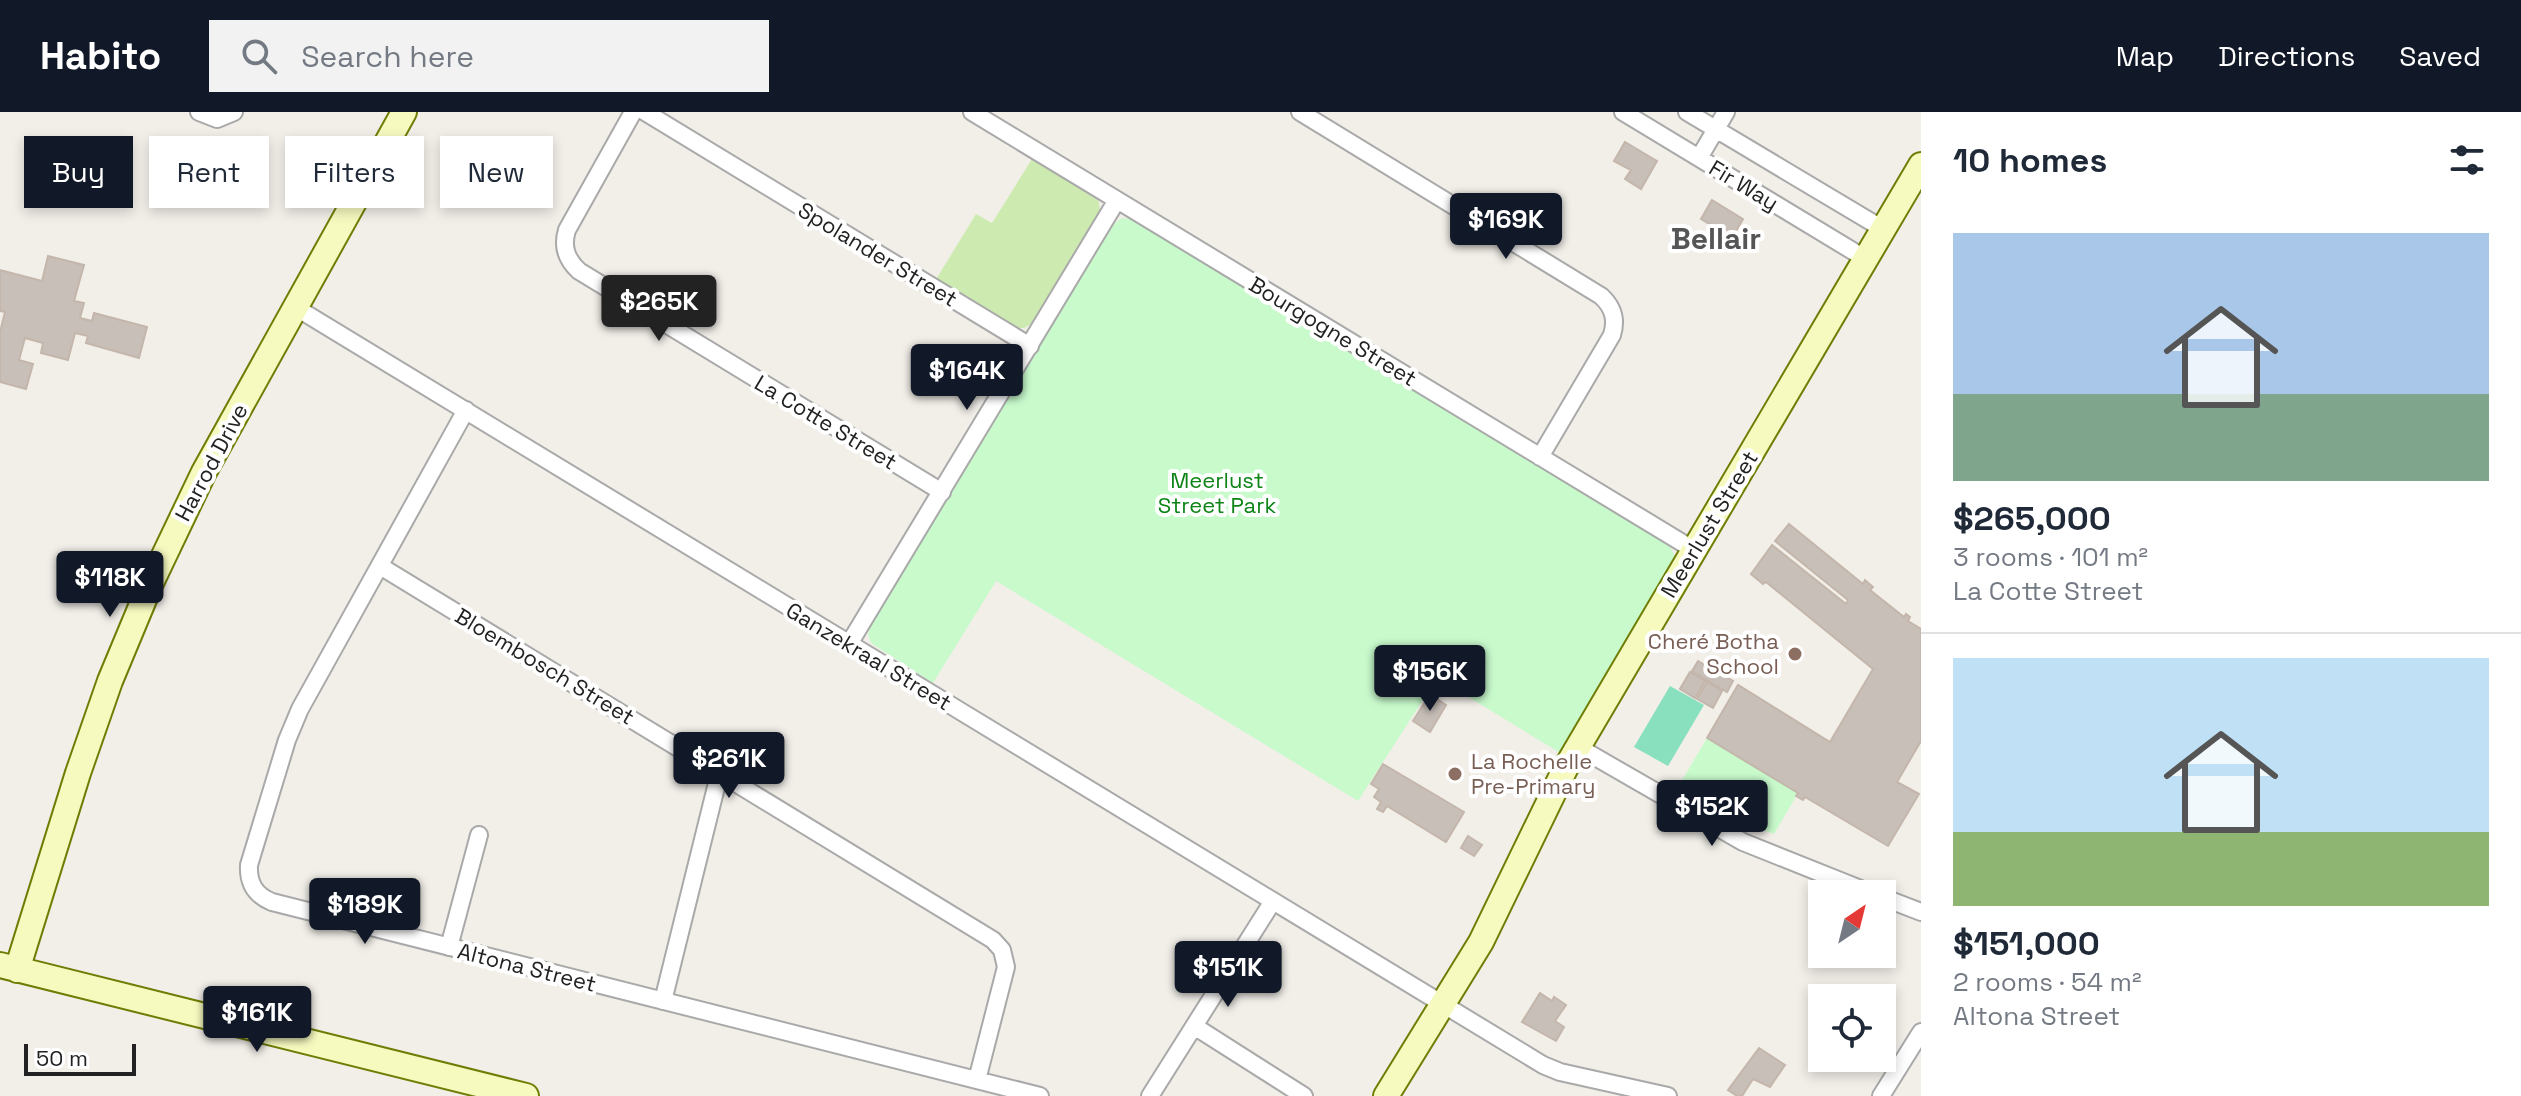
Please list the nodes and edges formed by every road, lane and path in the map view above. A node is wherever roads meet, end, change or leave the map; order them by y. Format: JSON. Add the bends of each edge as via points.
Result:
{"nodes":[{"id":1,"x":199,"y":112,"type":"edge"},
{"id":2,"x":234,"y":112,"type":"edge"},
{"id":3,"x":404,"y":112,"type":"edge"},
{"id":4,"x":633,"y":112,"type":"edge"},
{"id":5,"x":645,"y":112,"type":"edge"},
{"id":6,"x":972,"y":112,"type":"edge"},
{"id":7,"x":1300,"y":112,"type":"edge"},
{"id":8,"x":1623,"y":112,"type":"edge"},
{"id":9,"x":1687,"y":112,"type":"edge"},
{"id":10,"x":1726,"y":112,"type":"edge"},
{"id":11,"x":1716,"y":129,"type":"junction"},
{"id":12,"x":1699,"y":158,"type":"junction"},
{"id":13,"x":1921,"y":165,"type":"edge"},
{"id":14,"x":1117,"y":200,"type":"junction"},
{"id":15,"x":1883,"y":229,"type":"junction"},
{"id":16,"x":1866,"y":259,"type":"junction"},
{"id":17,"x":295,"y":307,"type":"junction"},
{"id":18,"x":1030,"y":346,"type":"junction"},
{"id":19,"x":466,"y":410,"type":"junction"},
{"id":20,"x":1540,"y":457,"type":"junction"},
{"id":21,"x":942,"y":492,"type":"junction"},
{"id":22,"x":1694,"y":550,"type":"junction"},
{"id":23,"x":380,"y":566,"type":"junction"},
{"id":24,"x":849,"y":644,"type":"junction"},
{"id":25,"x":1578,"y":747,"type":"junction"},
{"id":26,"x":720,"y":771,"type":"junction"},
{"id":27,"x":479,"y":835,"type":"dead end"},
{"id":28,"x":1838,"y":880,"type":"edge"},
{"id":29,"x":1273,"y":901,"type":"junction"},
{"id":30,"x":1896,"y":902,"type":"edge"},
{"id":31,"x":1921,"y":912,"type":"edge"},
{"id":32,"x":449,"y":947,"type":"junction"},
{"id":33,"x":8,"y":968,"type":"edge"},
{"id":34,"x":663,"y":1001,"type":"junction"},
{"id":35,"x":1443,"y":1005,"type":"junction"},
{"id":36,"x":1194,"y":1026,"type":"junction"},
{"id":37,"x":1921,"y":1032,"type":"edge"},
{"id":38,"x":977,"y":1080,"type":"junction"},
{"id":39,"x":526,"y":1096,"type":"edge"},
{"id":40,"x":1040,"y":1096,"type":"edge"},
{"id":41,"x":1150,"y":1096,"type":"edge"},
{"id":42,"x":1304,"y":1096,"type":"edge"},
{"id":43,"x":1386,"y":1096,"type":"edge"},
{"id":44,"x":1668,"y":1096,"type":"edge"},
{"id":45,"x":1881,"y":1096,"type":"edge"}],
"edges":[{"from":1,"to":2,"type":"street","via":[[217,119]]},
{"from":3,"to":17,"type":"street","name":"Harrod Drive"},
{"from":4,"to":21,"type":"street","name":"La Cotte Street","via":[[567,230],[565,247],[572,264]]},
{"from":5,"to":18,"type":"street","name":"Spolander Street"},
{"from":6,"to":14,"type":"street","name":"Bourgogne Street"},
{"from":7,"to":20,"type":"street","via":[[1601,296],[1610,307],[1612,335]]},
{"from":8,"to":12,"type":"street","name":"Fir Way"},
{"from":9,"to":11,"type":"street","name":"Fir Way"},
{"from":10,"to":11,"type":"street"},
{"from":11,"to":12,"type":"street"},
{"from":11,"to":15,"type":"street","name":"Fir Way"},
{"from":12,"to":16,"type":"street","name":"Fir Way"},
{"from":13,"to":15,"type":"street","name":"Meerlust Street"},
{"from":14,"to":18,"type":"street"},
{"from":14,"to":20,"type":"street","name":"Bourgogne Street"},
{"from":15,"to":16,"type":"street","name":"Meerlust Street"},
{"from":16,"to":22,"type":"street","name":"Meerlust Street"},
{"from":17,"to":19,"type":"street","name":"Ganzekraal Street"},
{"from":17,"to":33,"type":"street","name":"Harrod Drive","via":[[204,472],[144,599]]},
{"from":18,"to":21,"type":"street"},
{"from":19,"to":23,"type":"street","name":"Altona Street"},
{"from":19,"to":24,"type":"street","name":"Ganzekraal Street"},
{"from":20,"to":22,"type":"street","name":"Bourgogne Street"},
{"from":21,"to":24,"type":"street"},
{"from":22,"to":25,"type":"street","name":"Meerlust Street"},
{"from":23,"to":26,"type":"street","name":"Bloembosch Street"},
{"from":23,"to":32,"type":"street","name":"Altona Street","via":[[293,726],[249,873],[253,888],[272,902]]},
{"from":24,"to":29,"type":"street","name":"Ganzekraal Street"},
{"from":25,"to":28,"type":"street","via":[[1743,842]]},
{"from":25,"to":35,"type":"street","name":"Meerlust Street","via":[[1488,929]]},
{"from":26,"to":34,"type":"street"},
{"from":26,"to":38,"type":"street","name":"Bloembosch Street","via":[[998,945],[1005,975]]},
{"from":27,"to":32,"type":"street"},
{"from":29,"to":35,"type":"street","name":"Ganzekraal Street"},
{"from":29,"to":36,"type":"street"},
{"from":30,"to":31,"type":"street"},
{"from":32,"to":34,"type":"street","name":"Altona Street"},
{"from":33,"to":39,"type":"street"},
{"from":34,"to":38,"type":"street","name":"Altona Street"},
{"from":35,"to":43,"type":"street","name":"Meerlust Street"},
{"from":35,"to":44,"type":"street","name":"Ganzekraal Street","via":[[1553,1070]]},
{"from":36,"to":41,"type":"street"},
{"from":36,"to":42,"type":"street"},
{"from":37,"to":45,"type":"street"},
{"from":38,"to":40,"type":"street","name":"Altona Street"}]}
